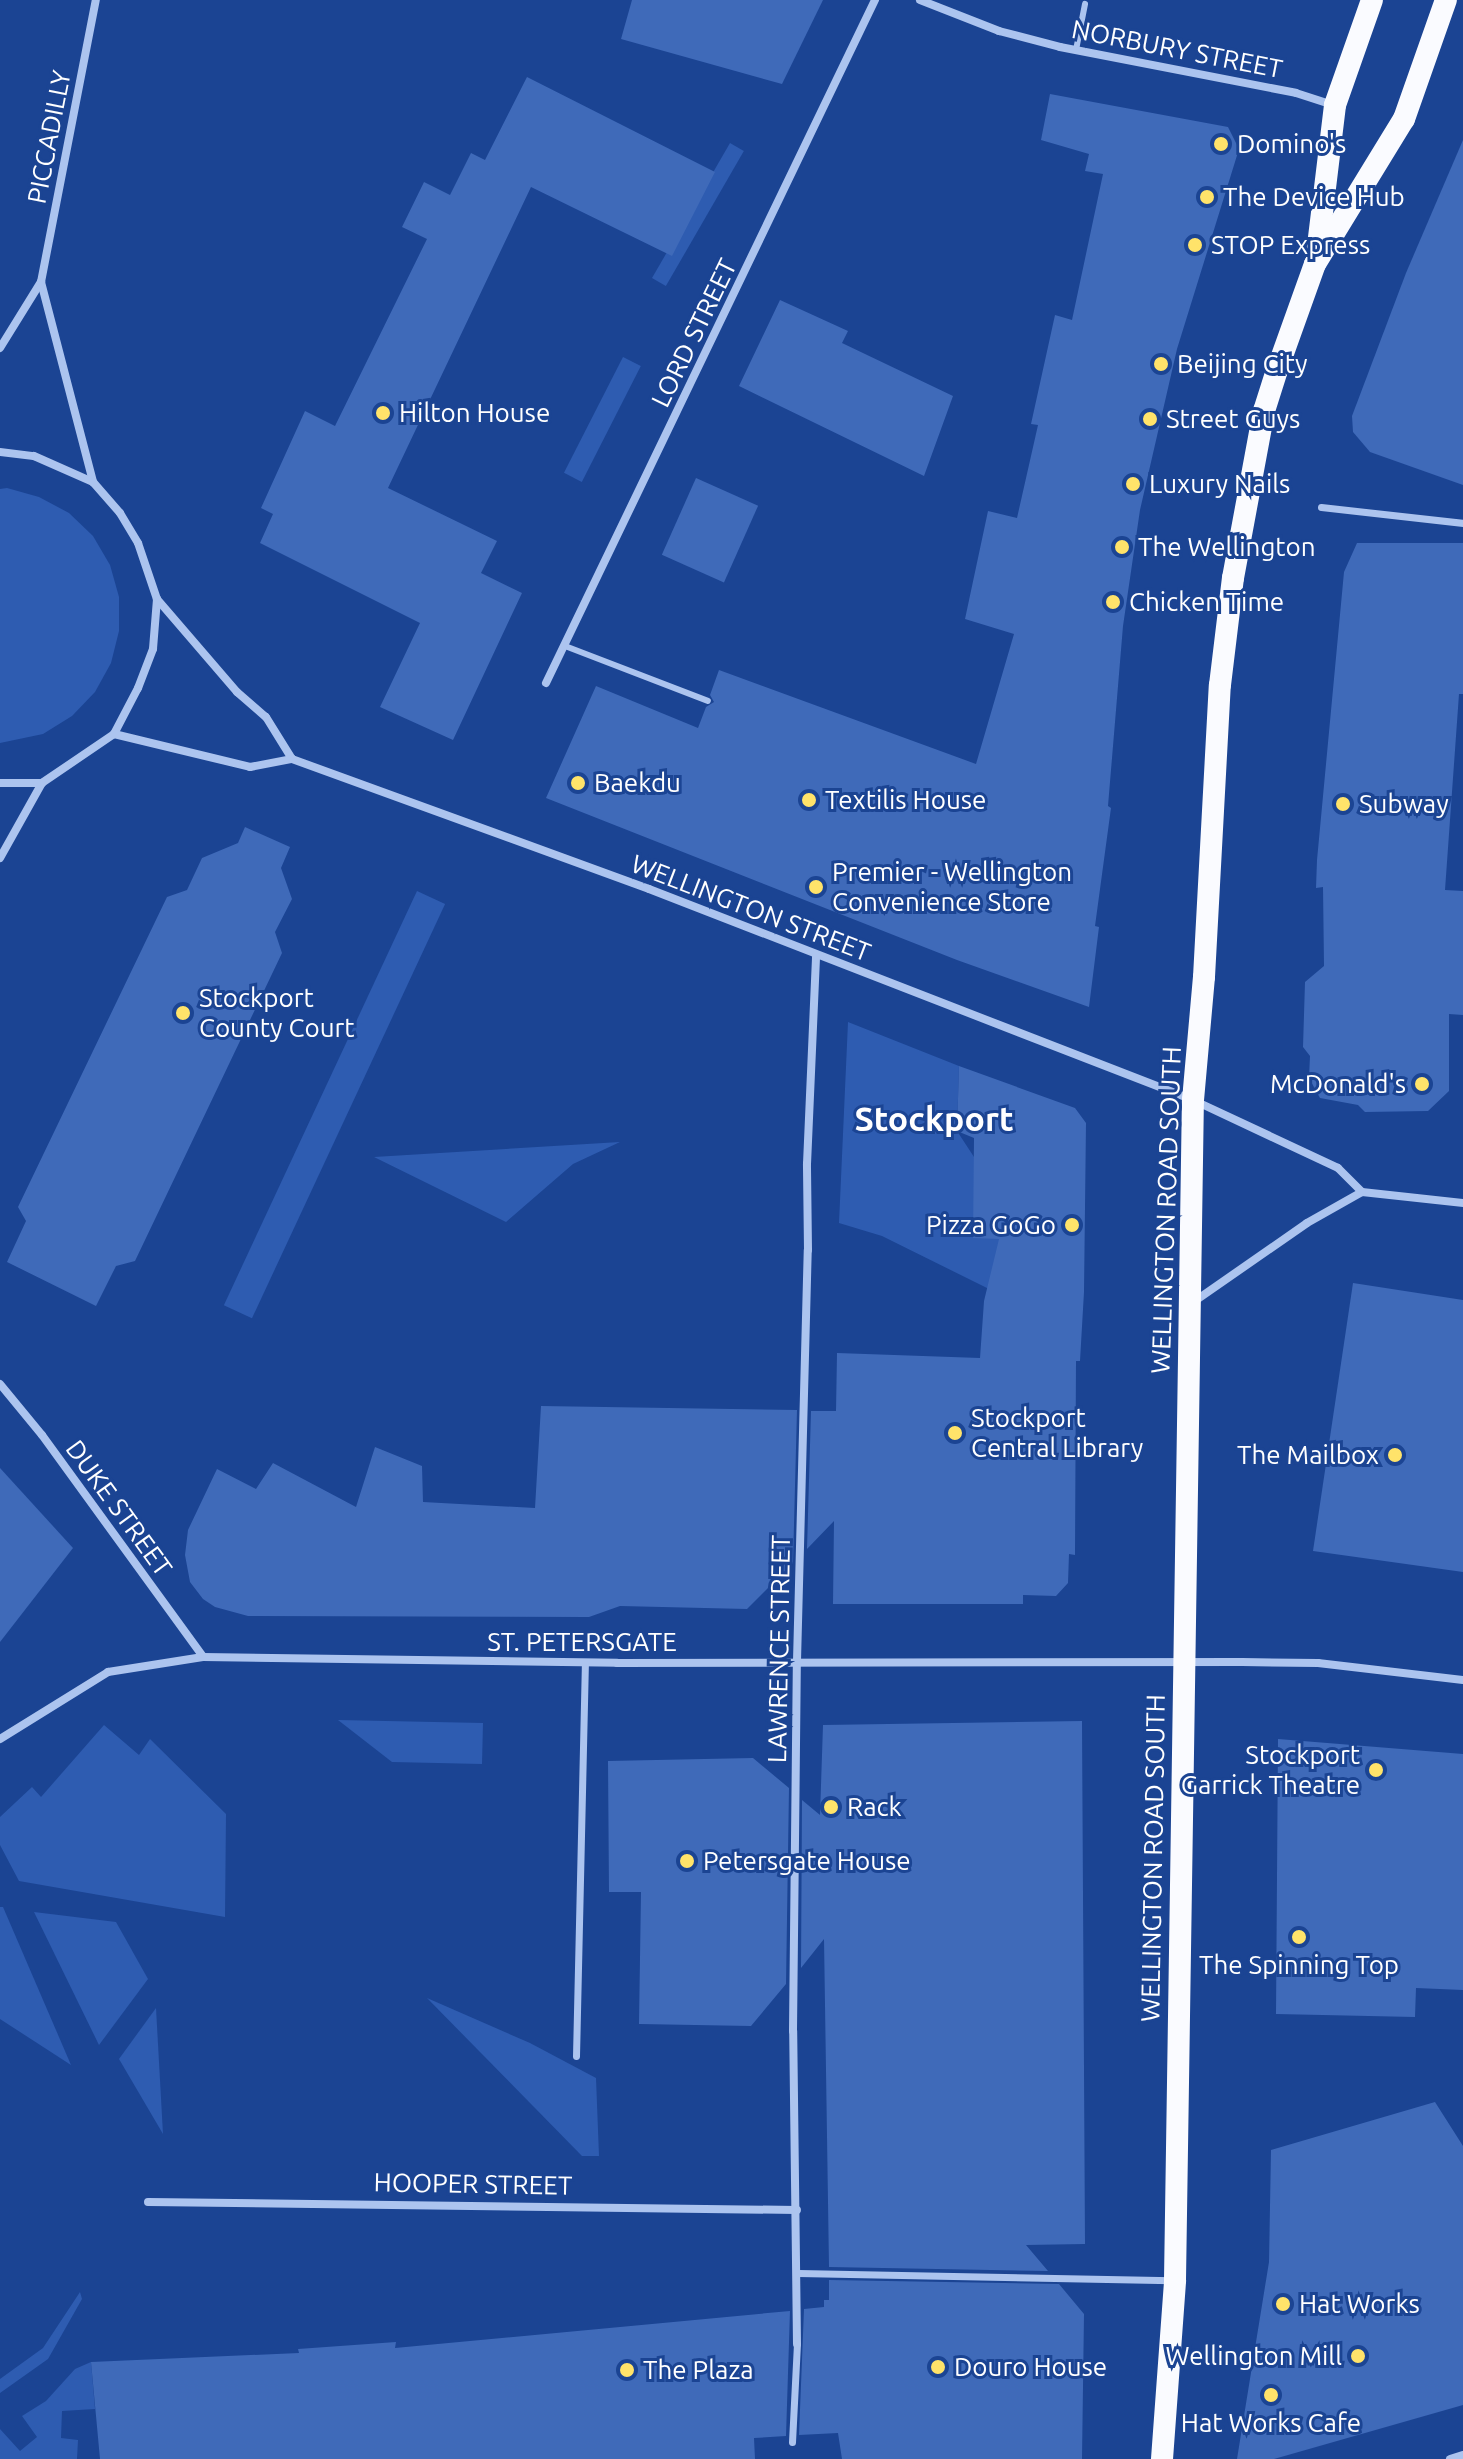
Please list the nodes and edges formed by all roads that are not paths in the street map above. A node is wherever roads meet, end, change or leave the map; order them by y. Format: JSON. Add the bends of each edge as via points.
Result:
{"nodes":[{"id":1,"x":96,"y":0,"type":"edge"},
{"id":2,"x":875,"y":0,"type":"edge"},
{"id":3,"x":920,"y":0,"type":"edge"},
{"id":4,"x":1372,"y":0,"type":"edge"},
{"id":5,"x":1446,"y":0,"type":"edge"},
{"id":6,"x":1085,"y":4,"type":"dead end"},
{"id":7,"x":1076,"y":50,"type":"junction"},
{"id":8,"x":1335,"y":105,"type":"junction"},
{"id":9,"x":1315,"y":264,"type":"junction"},
{"id":10,"x":41,"y":282,"type":"junction"},
{"id":11,"x":0,"y":348,"type":"edge"},
{"id":12,"x":0,"y":452,"type":"edge"},
{"id":13,"x":93,"y":482,"type":"junction"},
{"id":14,"x":1321,"y":507,"type":"dead end"},
{"id":15,"x":1463,"y":523,"type":"edge"},
{"id":16,"x":157,"y":599,"type":"junction"},
{"id":17,"x":565,"y":646,"type":"junction"},
{"id":18,"x":546,"y":683,"type":"dead end"},
{"id":19,"x":708,"y":701,"type":"dead end"},
{"id":20,"x":114,"y":734,"type":"junction"},
{"id":21,"x":292,"y":759,"type":"junction"},
{"id":22,"x":0,"y":783,"type":"edge"},
{"id":23,"x":42,"y":783,"type":"junction"},
{"id":24,"x":0,"y":858,"type":"edge"},
{"id":25,"x":816,"y":955,"type":"junction"},
{"id":26,"x":1193,"y":1100,"type":"junction"},
{"id":27,"x":1362,"y":1192,"type":"junction"},
{"id":28,"x":1463,"y":1203,"type":"edge"},
{"id":29,"x":1190,"y":1304,"type":"junction"},
{"id":30,"x":0,"y":1384,"type":"edge"},
{"id":31,"x":203,"y":1657,"type":"junction"},
{"id":32,"x":797,"y":1661,"type":"junction"},
{"id":33,"x":1184,"y":1661,"type":"junction"},
{"id":34,"x":585,"y":1662,"type":"junction"},
{"id":35,"x":1463,"y":1680,"type":"edge"},
{"id":36,"x":0,"y":1739,"type":"edge"},
{"id":37,"x":576,"y":2056,"type":"dead end"},
{"id":38,"x":148,"y":2202,"type":"dead end"},
{"id":39,"x":797,"y":2210,"type":"junction"},
{"id":40,"x":798,"y":2273,"type":"junction"},
{"id":41,"x":1175,"y":2280,"type":"junction"},
{"id":42,"x":797,"y":2344,"type":"joint"},
{"id":43,"x":792,"y":2442,"type":"dead end"},
{"id":44,"x":1463,"y":2455,"type":"edge"},
{"id":45,"x":1162,"y":2459,"type":"edge"},
{"id":46,"x":1450,"y":2459,"type":"edge"}],
"edges":[{"from":1,"to":10,"type":"street","name":"PICCADILLY"},
{"from":2,"to":17,"type":"street","name":"LORD STREET"},
{"from":3,"to":7,"type":"street","name":"NORBURY STREET","via":[[999,31]]},
{"from":4,"to":8,"type":"highway","name":"WELLINGTON ROAD SOUTH"},
{"from":5,"to":9,"type":"highway","name":"WELLINGTON ROAD SOUTH","via":[[1404,119]]},
{"from":6,"to":7,"type":"lane"},
{"from":7,"to":8,"type":"street","name":"NORBURY STREET"},
{"from":8,"to":9,"type":"highway","name":"WELLINGTON ROAD SOUTH"},
{"from":9,"to":26,"type":"highway","name":"WELLINGTON ROAD SOUTH","via":[[1264,411],[1233,578],[1220,685]]},
{"from":10,"to":11,"type":"street","name":"PICCADILLY"},
{"from":10,"to":13,"type":"street","name":"PICCADILLY"},
{"from":12,"to":13,"type":"street","via":[[34,456]]},
{"from":13,"to":16,"type":"street","via":[[138,543]]},
{"from":14,"to":15,"type":"street"},
{"from":16,"to":20,"type":"street","via":[[153,649]]},
{"from":16,"to":21,"type":"street","via":[[237,692],[266,717]]},
{"from":17,"to":18,"type":"street","name":"LORD STREET"},
{"from":17,"to":19,"type":"lane"},
{"from":20,"to":21,"type":"street","via":[[250,767]]},
{"from":20,"to":23,"type":"street"},
{"from":21,"to":25,"type":"street","name":"WELLINGTON STREET"},
{"from":22,"to":23,"type":"street"},
{"from":23,"to":24,"type":"street"},
{"from":25,"to":26,"type":"street","name":"WELLINGTON STREET"},
{"from":25,"to":32,"type":"street","name":"LAWRENCE STREET"},
{"from":26,"to":27,"type":"street","name":"WELLINGTON STREET","via":[[1338,1168]]},
{"from":26,"to":29,"type":"highway","name":"WELLINGTON ROAD SOUTH"},
{"from":27,"to":28,"type":"street"},
{"from":27,"to":29,"type":"street","via":[[1307,1223]]},
{"from":29,"to":33,"type":"highway","name":"WELLINGTON ROAD SOUTH"},
{"from":30,"to":31,"type":"street","name":"DUKE STREET"},
{"from":31,"to":34,"type":"street","name":"ST. PETERSGATE"},
{"from":31,"to":36,"type":"street","name":"ST. PETERSGATE","via":[[108,1672]]},
{"from":32,"to":33,"type":"street","name":"ST. PETERSGATE"},
{"from":32,"to":34,"type":"street","name":"ST. PETERSGATE"},
{"from":32,"to":39,"type":"street","name":"LAWRENCE STREET"},
{"from":33,"to":35,"type":"street","name":"ST. PETERSGATE","via":[[1318,1663]]},
{"from":33,"to":41,"type":"highway","name":"WELLINGTON ROAD SOUTH"},
{"from":34,"to":37,"type":"street"},
{"from":38,"to":39,"type":"street","name":"HOOPER STREET"},
{"from":39,"to":40,"type":"street","name":"LAWRENCE STREET"},
{"from":40,"to":41,"type":"street"},
{"from":40,"to":42,"type":"street","name":"LAWRENCE STREET"},
{"from":41,"to":45,"type":"highway","name":"WELLINGTON ROAD SOUTH"},
{"from":42,"to":43,"type":"street"},
{"from":44,"to":46,"type":"street"}]}
